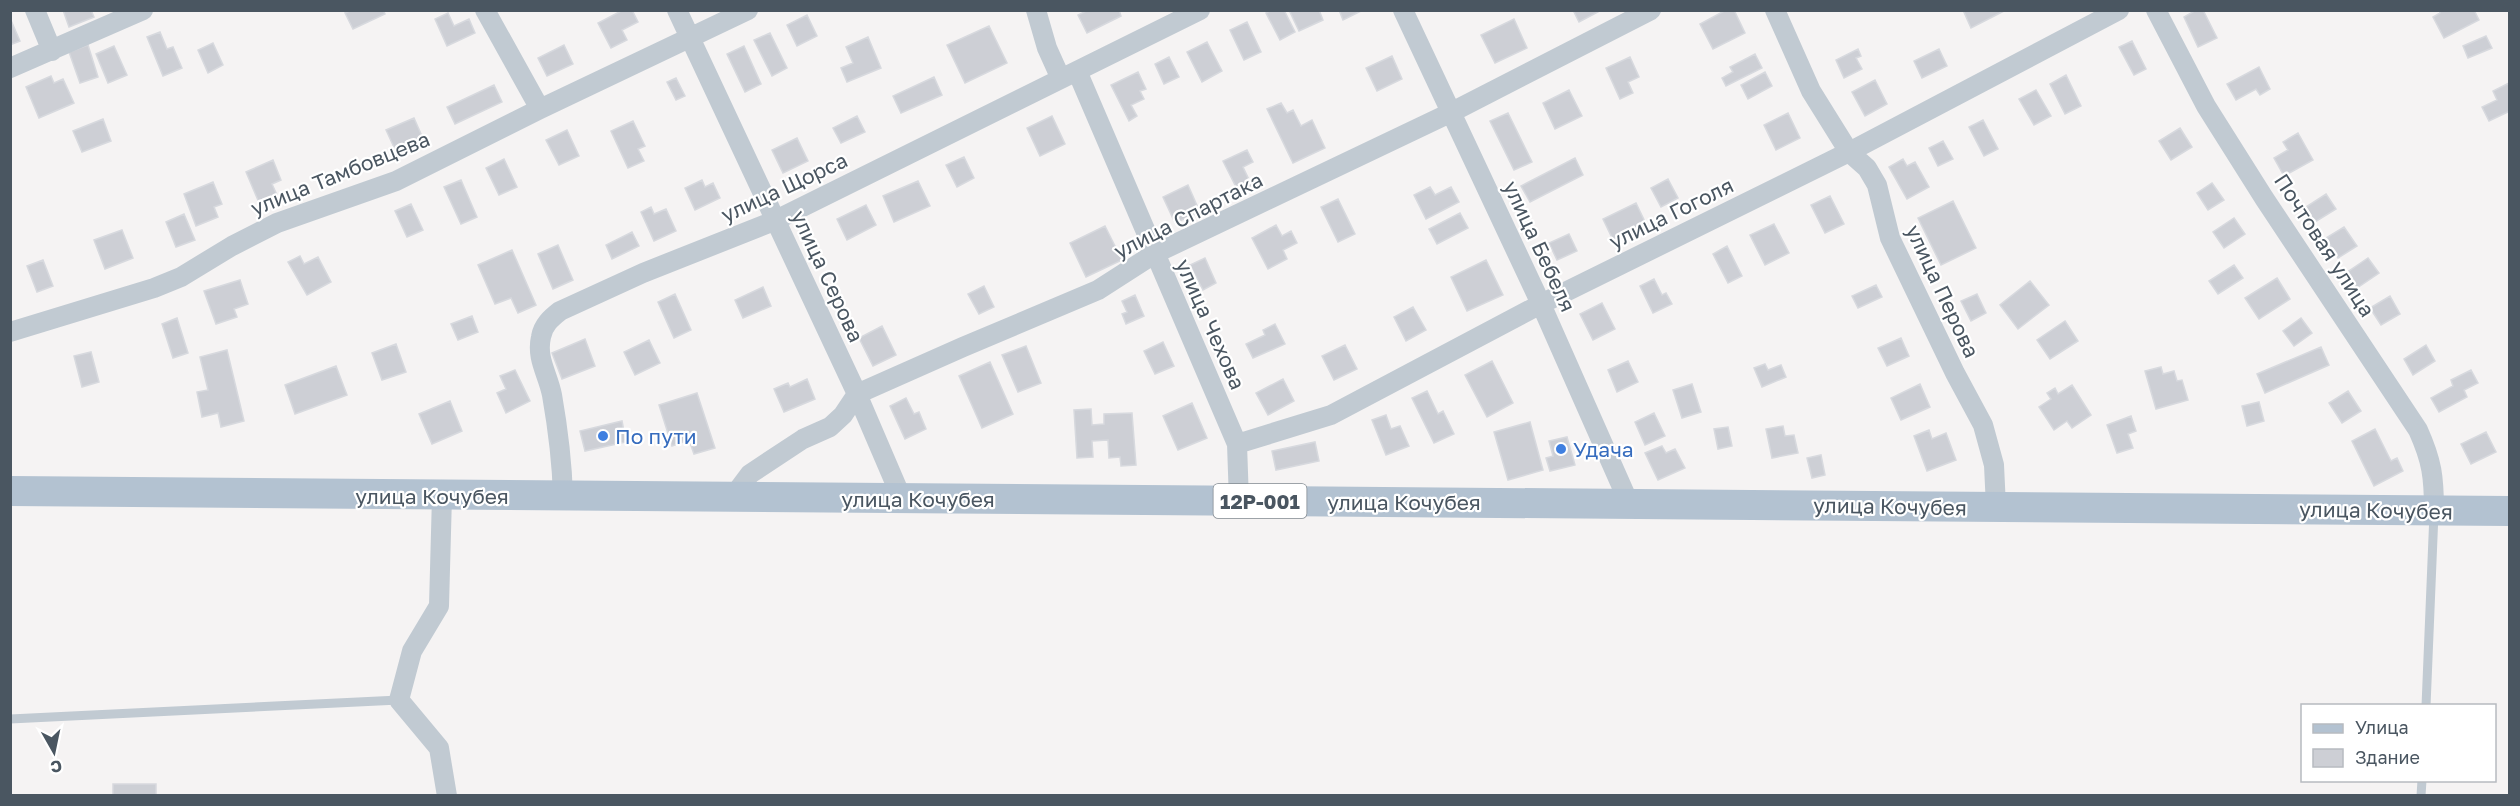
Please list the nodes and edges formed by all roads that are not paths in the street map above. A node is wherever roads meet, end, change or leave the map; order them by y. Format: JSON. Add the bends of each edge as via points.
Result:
{"nodes":[{"id":1,"x":35,"y":10,"type":"edge"},
{"id":2,"x":143,"y":10,"type":"edge"},
{"id":3,"x":485,"y":10,"type":"edge"},
{"id":4,"x":677,"y":10,"type":"edge"},
{"id":5,"x":748,"y":10,"type":"edge"},
{"id":6,"x":1036,"y":10,"type":"edge"},
{"id":7,"x":1200,"y":10,"type":"edge"},
{"id":8,"x":1403,"y":10,"type":"edge"},
{"id":9,"x":1651,"y":10,"type":"edge"},
{"id":10,"x":1775,"y":10,"type":"edge"},
{"id":11,"x":2120,"y":10,"type":"edge"},
{"id":12,"x":2156,"y":10,"type":"edge"},
{"id":13,"x":690,"y":39,"type":"junction"},
{"id":14,"x":52,"y":51,"type":"junction"},
{"id":15,"x":10,"y":68,"type":"edge"},
{"id":16,"x":1069,"y":75,"type":"junction"},
{"id":17,"x":540,"y":109,"type":"junction"},
{"id":18,"x":1452,"y":112,"type":"junction"},
{"id":19,"x":1849,"y":152,"type":"junction"},
{"id":20,"x":774,"y":221,"type":"junction"},
{"id":21,"x":1154,"y":254,"type":"junction"},
{"id":22,"x":1541,"y":304,"type":"junction"},
{"id":23,"x":10,"y":332,"type":"edge"},
{"id":24,"x":857,"y":394,"type":"junction"},
{"id":25,"x":1237,"y":444,"type":"junction"},
{"id":26,"x":10,"y":491,"type":"edge"},
{"id":27,"x":442,"y":496,"type":"junction"},
{"id":28,"x":563,"y":496,"type":"junction"},
{"id":29,"x":732,"y":498,"type":"junction"},
{"id":30,"x":902,"y":499,"type":"junction"},
{"id":31,"x":1239,"y":501,"type":"junction"},
{"id":32,"x":1629,"y":503,"type":"junction"},
{"id":33,"x":1996,"y":507,"type":"junction"},
{"id":34,"x":2434,"y":511,"type":"junction"},
{"id":35,"x":2510,"y":511,"type":"edge"},
{"id":36,"x":399,"y":700,"type":"junction"},
{"id":37,"x":2426,"y":704,"type":"edge"},
{"id":38,"x":10,"y":719,"type":"edge"},
{"id":39,"x":447,"y":795,"type":"edge"}],
"edges":[{"from":1,"to":14,"type":"street"},
{"from":2,"to":14,"type":"street"},
{"from":3,"to":17,"type":"street"},
{"from":4,"to":13,"type":"street","name":"улица Серова"},
{"from":5,"to":13,"type":"street","name":"улица Тамбовцева"},
{"from":6,"to":16,"type":"street","name":"улица Чехова","via":[[1047,48]]},
{"from":7,"to":16,"type":"street","name":"улица Щорса"},
{"from":8,"to":18,"type":"street","name":"улица Бебеля"},
{"from":9,"to":18,"type":"street","name":"улица Спартака"},
{"from":10,"to":19,"type":"street","name":"улица Перова","via":[[1811,91]]},
{"from":11,"to":19,"type":"street","name":"улица Гоголя"},
{"from":12,"to":34,"type":"street","name":"Почтовая улица","via":[[2206,106],[2418,430],[2430,457]]},
{"from":13,"to":17,"type":"street","name":"улица Тамбовцева"},
{"from":13,"to":20,"type":"street","name":"улица Серова"},
{"from":14,"to":15,"type":"street"},
{"from":16,"to":20,"type":"street","name":"улица Щорса"},
{"from":16,"to":21,"type":"street","name":"улица Чехова"},
{"from":17,"to":23,"type":"street","name":"улица Тамбовцева","via":[[396,181],[277,223],[181,277]]},
{"from":18,"to":21,"type":"street","name":"улица Спартака"},
{"from":18,"to":22,"type":"street","name":"улица Бебеля"},
{"from":19,"to":22,"type":"street","name":"улица Гоголя"},
{"from":19,"to":33,"type":"street","name":"улица Перова","via":[[1867,168],[1876,185],[1890,238],[1983,424],[1994,465]]},
{"from":20,"to":24,"type":"street","name":"улица Серова"},
{"from":20,"to":28,"type":"street","name":"улица Щорса","via":[[580,301],[548,321],[541,335],[539,355],[551,391],[562,456]]},
{"from":21,"to":24,"type":"street","name":"улица Спартака","via":[[1098,290]]},
{"from":21,"to":25,"type":"street","name":"улица Чехова"},
{"from":22,"to":25,"type":"street","name":"улица Гоголя","via":[[1330,415]]},
{"from":22,"to":32,"type":"street","name":"улица Бебеля"},
{"from":24,"to":29,"type":"street","name":"улица Спартака","via":[[830,427],[803,439],[750,474]]},
{"from":24,"to":30,"type":"street","name":"улица Серова"},
{"from":25,"to":31,"type":"street","name":"улица Чехова"},
{"from":26,"to":27,"type":"main road","name":"улица Кочубея","number":"12Р-001"},
{"from":27,"to":28,"type":"main road","name":"улица Кочубея","number":"12Р-001"},
{"from":27,"to":36,"type":"street","via":[[439,606],[412,651]]},
{"from":28,"to":29,"type":"main road","name":"улица Кочубея","number":"12Р-001"},
{"from":29,"to":30,"type":"main road","name":"улица Кочубея","number":"12Р-001"},
{"from":30,"to":31,"type":"main road","name":"улица Кочубея","number":"12Р-001"},
{"from":31,"to":32,"type":"main road","name":"улица Кочубея","number":"12Р-001"},
{"from":32,"to":33,"type":"main road","name":"улица Кочубея","number":"12Р-001"},
{"from":33,"to":34,"type":"main road","name":"улица Кочубея","number":"12Р-001"},
{"from":34,"to":35,"type":"main road","name":"улица Кочубея","number":"12Р-001"},
{"from":34,"to":37,"type":"lane"},
{"from":36,"to":38,"type":"lane"},
{"from":36,"to":39,"type":"street","via":[[439,748]]}]}
